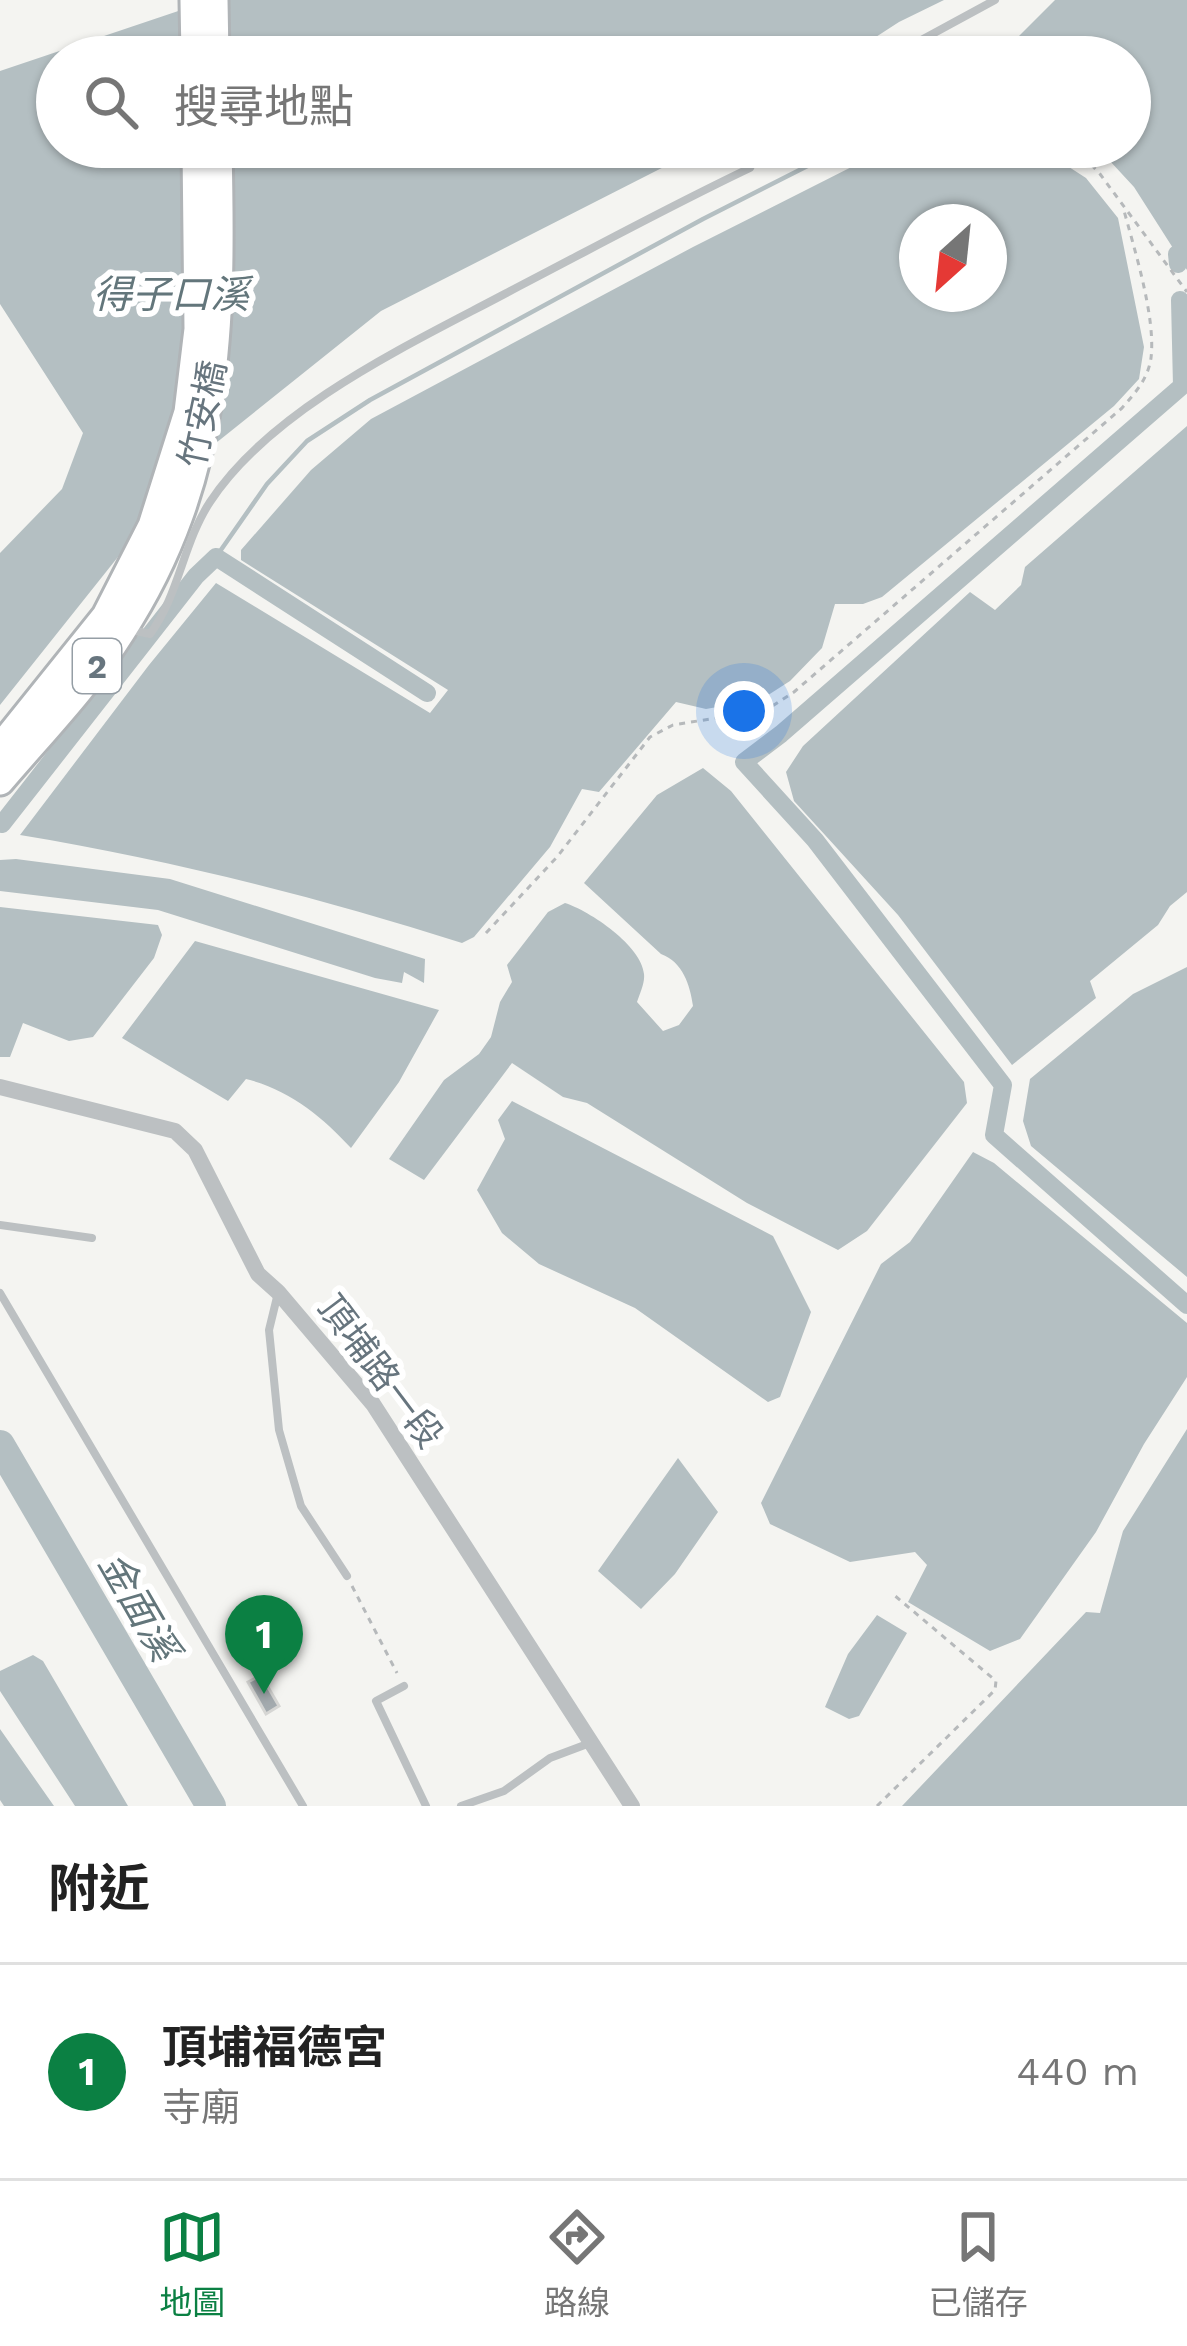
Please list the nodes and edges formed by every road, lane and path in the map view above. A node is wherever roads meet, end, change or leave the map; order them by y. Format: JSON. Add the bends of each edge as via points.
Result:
{"nodes":[{"id":1,"x":194,"y":0,"type":"edge"},
{"id":2,"x":214,"y":0,"type":"edge"},
{"id":3,"x":995,"y":0,"type":"edge"},
{"id":4,"x":195,"y":36,"type":"edge"},
{"id":5,"x":215,"y":36,"type":"edge"},
{"id":6,"x":929,"y":36,"type":"edge"},
{"id":7,"x":196,"y":168,"type":"edge"},
{"id":8,"x":218,"y":168,"type":"edge"},
{"id":9,"x":750,"y":168,"type":"edge"},
{"id":10,"x":1092,"y":168,"type":"edge"},
{"id":11,"x":1124,"y":208,"type":"junction"},
{"id":12,"x":1187,"y":292,"type":"edge"},
{"id":13,"x":161,"y":531,"type":"junction"},
{"id":14,"x":115,"y":622,"type":"junction"},
{"id":15,"x":0,"y":748,"type":"edge"},
{"id":16,"x":0,"y":782,"type":"edge"},
{"id":17,"x":487,"y":933,"type":"dead end"},
{"id":18,"x":0,"y":1087,"type":"edge"},
{"id":19,"x":0,"y":1225,"type":"edge"},
{"id":20,"x":92,"y":1238,"type":"dead end"},
{"id":21,"x":278,"y":1292,"type":"junction"},
{"id":22,"x":0,"y":1293,"type":"edge"},
{"id":23,"x":347,"y":1576,"type":"joint"},
{"id":24,"x":893,"y":1595,"type":"dead end"},
{"id":25,"x":404,"y":1686,"type":"joint"},
{"id":26,"x":592,"y":1743,"type":"junction"},
{"id":27,"x":303,"y":1806,"type":"edge"},
{"id":28,"x":426,"y":1806,"type":"edge"},
{"id":29,"x":461,"y":1806,"type":"edge"},
{"id":30,"x":632,"y":1806,"type":"edge"},
{"id":31,"x":877,"y":1806,"type":"edge"}],
"edges":[{"from":1,"to":4,"type":"main road"},
{"from":2,"to":5,"type":"main road"},
{"from":3,"to":6,"type":"lane"},
{"from":7,"to":13,"type":"main road","name":"竹安橋","number":"2","via":[[196,350]]},
{"from":8,"to":13,"type":"main road","name":"竹安橋","number":"2","via":[[212,392],[203,439]]},
{"from":9,"to":14,"type":"lane","via":[[308,406],[271,433],[211,500],[150,634]]},
{"from":10,"to":11,"type":"path"},
{"from":11,"to":12,"type":"path"},
{"from":11,"to":17,"type":"path","via":[[1151,357],[1142,385],[1122,408],[794,692],[766,710],[674,725],[650,737]]},
{"from":13,"to":14,"type":"main road","number":"2"},
{"from":14,"to":15,"type":"main road","number":"2"},
{"from":14,"to":16,"type":"main road","number":"2","via":[[99,664]]},
{"from":18,"to":21,"type":"street","name":"頂埔路一段","via":[[175,1131],[195,1150],[258,1274]]},
{"from":19,"to":20,"type":"lane"},
{"from":21,"to":23,"type":"lane","via":[[269,1330],[280,1430],[301,1506]]},
{"from":21,"to":26,"type":"street","name":"頂埔路一段","via":[[373,1404]]},
{"from":22,"to":27,"type":"lane"},
{"from":23,"to":25,"type":"path"},
{"from":24,"to":31,"type":"path","via":[[996,1681]]},
{"from":25,"to":28,"type":"lane","via":[[376,1702]]},
{"from":26,"to":29,"type":"lane"},
{"from":26,"to":30,"type":"street","name":"頂埔路一段"}]}
